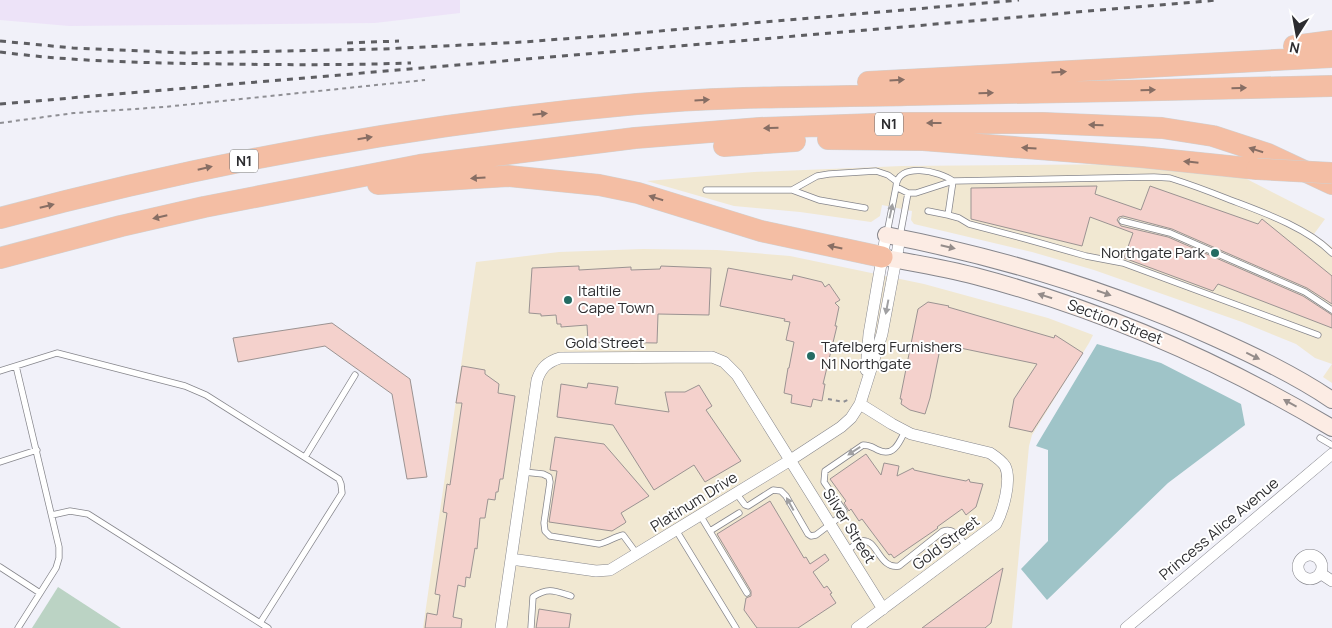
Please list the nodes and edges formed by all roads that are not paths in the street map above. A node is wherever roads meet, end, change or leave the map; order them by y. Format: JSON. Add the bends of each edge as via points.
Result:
{"nodes":[{"id":1,"x":1332,"y":41,"type":"edge"},
{"id":2,"x":1332,"y":57,"type":"edge"},
{"id":3,"x":1181,"y":66,"type":"junction"},
{"id":4,"x":1332,"y":86,"type":"edge"},
{"id":5,"x":727,"y":99,"type":"junction"},
{"id":6,"x":437,"y":162,"type":"junction"},
{"id":7,"x":1332,"y":173,"type":"edge"},
{"id":8,"x":953,"y":181,"type":"junction"},
{"id":9,"x":896,"y":184,"type":"junction"},
{"id":10,"x":1332,"y":184,"type":"edge"},
{"id":11,"x":293,"y":190,"type":"junction"},
{"id":12,"x":706,"y":190,"type":"dead end"},
{"id":13,"x":792,"y":190,"type":"junction"},
{"id":14,"x":908,"y":193,"type":"junction"},
{"id":15,"x":865,"y":208,"type":"dead end"},
{"id":16,"x":928,"y":211,"type":"dead end"},
{"id":17,"x":948,"y":215,"type":"junction"},
{"id":18,"x":0,"y":218,"type":"edge"},
{"id":19,"x":1122,"y":221,"type":"dead end"},
{"id":20,"x":893,"y":236,"type":"junction"},
{"id":21,"x":1332,"y":253,"type":"edge"},
{"id":22,"x":0,"y":258,"type":"edge"},
{"id":23,"x":889,"y":258,"type":"junction"},
{"id":24,"x":1332,"y":310,"type":"edge"},
{"id":25,"x":1318,"y":335,"type":"dead end"},
{"id":26,"x":16,"y":366,"type":"junction"},
{"id":27,"x":0,"y":371,"type":"edge"},
{"id":28,"x":355,"y":375,"type":"dead end"},
{"id":29,"x":1332,"y":400,"type":"edge"},
{"id":30,"x":856,"y":401,"type":"junction"},
{"id":31,"x":905,"y":430,"type":"junction"},
{"id":32,"x":1326,"y":433,"type":"edge"},
{"id":33,"x":1332,"y":445,"type":"edge"},
{"id":34,"x":37,"y":450,"type":"junction"},
{"id":35,"x":1332,"y":454,"type":"edge"},
{"id":36,"x":305,"y":457,"type":"junction"},
{"id":37,"x":790,"y":461,"type":"junction"},
{"id":38,"x":0,"y":462,"type":"edge"},
{"id":39,"x":524,"y":472,"type":"junction"},
{"id":40,"x":736,"y":493,"type":"junction"},
{"id":41,"x":739,"y":513,"type":"dead end"},
{"id":42,"x":52,"y":515,"type":"junction"},
{"id":43,"x":700,"y":515,"type":"junction"},
{"id":44,"x":830,"y":524,"type":"junction"},
{"id":45,"x":676,"y":530,"type":"junction"},
{"id":46,"x":710,"y":531,"type":"junction"},
{"id":47,"x":966,"y":547,"type":"junction"},
{"id":48,"x":847,"y":550,"type":"junction"},
{"id":49,"x":637,"y":554,"type":"junction"},
{"id":50,"x":512,"y":558,"type":"junction"},
{"id":51,"x":0,"y":567,"type":"edge"},
{"id":52,"x":1320,"y":573,"type":"dead end"},
{"id":53,"x":1332,"y":581,"type":"edge"},
{"id":54,"x":40,"y":593,"type":"junction"},
{"id":55,"x":747,"y":593,"type":"dead end"},
{"id":56,"x":571,"y":596,"type":"dead end"},
{"id":57,"x":883,"y":609,"type":"junction"},
{"id":58,"x":260,"y":623,"type":"junction"},
{"id":59,"x":18,"y":628,"type":"edge"},
{"id":60,"x":268,"y":628,"type":"edge"},
{"id":61,"x":501,"y":628,"type":"edge"},
{"id":62,"x":531,"y":628,"type":"edge"},
{"id":63,"x":736,"y":628,"type":"edge"},
{"id":64,"x":857,"y":628,"type":"edge"},
{"id":65,"x":1126,"y":628,"type":"edge"}],
"edges":[{"from":1,"to":3,"type":"highway","via":[[1256,50]]},
{"from":2,"to":3,"type":"highway"},
{"from":5,"to":3,"type":"highway","one_way":true,"via":[[791,86]]},
{"from":5,"to":4,"type":"highway","number":"N1","one_way":true},
{"from":18,"to":5,"type":"highway","number":"N1","one_way":true,"via":[[220,165],[363,139],[501,118]]},
{"from":7,"to":6,"type":"highway","one_way":true,"bridge":true,"via":[[923,140],[825,139],[644,150],[517,164]]},
{"from":10,"to":6,"type":"highway","number":"N1","one_way":true,"via":[[1268,154],[1213,136],[1162,128],[1043,123],[760,128],[635,138]]},
{"from":6,"to":11,"type":"highway","number":"N1"},
{"from":8,"to":9,"type":"lane","via":[[913,170],[901,174]]},
{"from":8,"to":14,"type":"lane"},
{"from":8,"to":17,"type":"lane"},
{"from":8,"to":21,"type":"lane","via":[[1170,178],[1266,213]]},
{"from":9,"to":13,"type":"lane","via":[[888,175],[876,171],[818,176]]},
{"from":9,"to":14,"type":"lane"},
{"from":20,"to":9,"type":"lane","one_way":true},
{"from":11,"to":22,"type":"highway","number":"N1","one_way":true,"via":[[130,224]]},
{"from":23,"to":11,"type":"highway","one_way":true,"via":[[762,231],[638,193],[599,185],[508,176]]},
{"from":12,"to":13,"type":"lane"},
{"from":13,"to":15,"type":"lane","via":[[819,200]]},
{"from":14,"to":20,"type":"lane"},
{"from":16,"to":17,"type":"lane"},
{"from":17,"to":25,"type":"lane","via":[[969,224],[1123,263]]},
{"from":19,"to":24,"type":"lane","via":[[1170,233],[1305,292]]},
{"from":20,"to":23,"type":"street","name":"Platinum Drive"},
{"from":20,"to":29,"type":"street","name":"Section Street","one_way":true,"via":[[950,247],[1019,266],[1127,302],[1276,367]]},
{"from":23,"to":30,"type":"street","name":"Platinum Drive","via":[[869,334],[864,392]]},
{"from":32,"to":23,"type":"street","name":"Section Street","one_way":true,"via":[[1294,405],[1130,326],[1023,289]]},
{"from":26,"to":27,"type":"lane"},
{"from":26,"to":34,"type":"lane"},
{"from":26,"to":36,"type":"lane","via":[[57,353],[185,386],[206,395]]},
{"from":28,"to":36,"type":"lane"},
{"from":30,"to":31,"type":"street","name":"Gold Street"},
{"from":30,"to":37,"type":"street","name":"Platinum Drive","via":[[851,418]]},
{"from":31,"to":44,"type":"lane","one_way":true,"via":[[891,451],[879,451],[863,445],[825,471],[824,482],[844,511]]},
{"from":31,"to":47,"type":"street","name":"Gold Street","via":[[990,452],[1006,468],[1008,482],[1001,515],[996,524]]},
{"from":32,"to":33,"type":"lane"},
{"from":34,"to":38,"type":"lane"},
{"from":34,"to":42,"type":"lane"},
{"from":35,"to":65,"type":"street","name":"Princess Alice Avenue"},
{"from":36,"to":58,"type":"lane","via":[[339,479],[342,493]]},
{"from":37,"to":39,"type":"street","name":"Gold Street","via":[[737,375],[724,362],[712,357],[560,358],[551,360],[540,372]]},
{"from":37,"to":40,"type":"street","name":"Platinum Drive"},
{"from":37,"to":44,"type":"street","name":"Silver Street"},
{"from":39,"to":49,"type":"lane","via":[[549,476],[544,523],[550,536],[599,544],[623,536]]},
{"from":39,"to":50,"type":"street","name":"Gold Street"},
{"from":40,"to":43,"type":"street","name":"Platinum Drive"},
{"from":44,"to":40,"type":"lane","one_way":true,"via":[[811,536],[781,491],[773,490],[748,506]]},
{"from":41,"to":46,"type":"lane"},
{"from":42,"to":54,"type":"lane","via":[[60,547],[59,558]]},
{"from":42,"to":58,"type":"lane","via":[[70,510],[88,514]]},
{"from":43,"to":45,"type":"street","name":"Platinum Drive"},
{"from":43,"to":46,"type":"lane"},
{"from":44,"to":48,"type":"street","name":"Silver Street"},
{"from":45,"to":49,"type":"street","name":"Platinum Drive"},
{"from":45,"to":63,"type":"lane"},
{"from":46,"to":55,"type":"lane"},
{"from":47,"to":48,"type":"lane","via":[[948,529],[899,566],[888,566],[865,541]]},
{"from":47,"to":57,"type":"street","name":"Gold Street"},
{"from":48,"to":57,"type":"street","name":"Silver Street"},
{"from":49,"to":50,"type":"street","name":"Platinum Drive","via":[[610,570],[596,571]]},
{"from":50,"to":61,"type":"street","name":"Gold Street"},
{"from":51,"to":54,"type":"lane"},
{"from":52,"to":53,"type":"street"},
{"from":54,"to":59,"type":"lane"},
{"from":56,"to":62,"type":"lane","via":[[551,590],[533,597]]},
{"from":57,"to":64,"type":"street","name":"Gold Street"},
{"from":58,"to":60,"type":"lane"}]}
